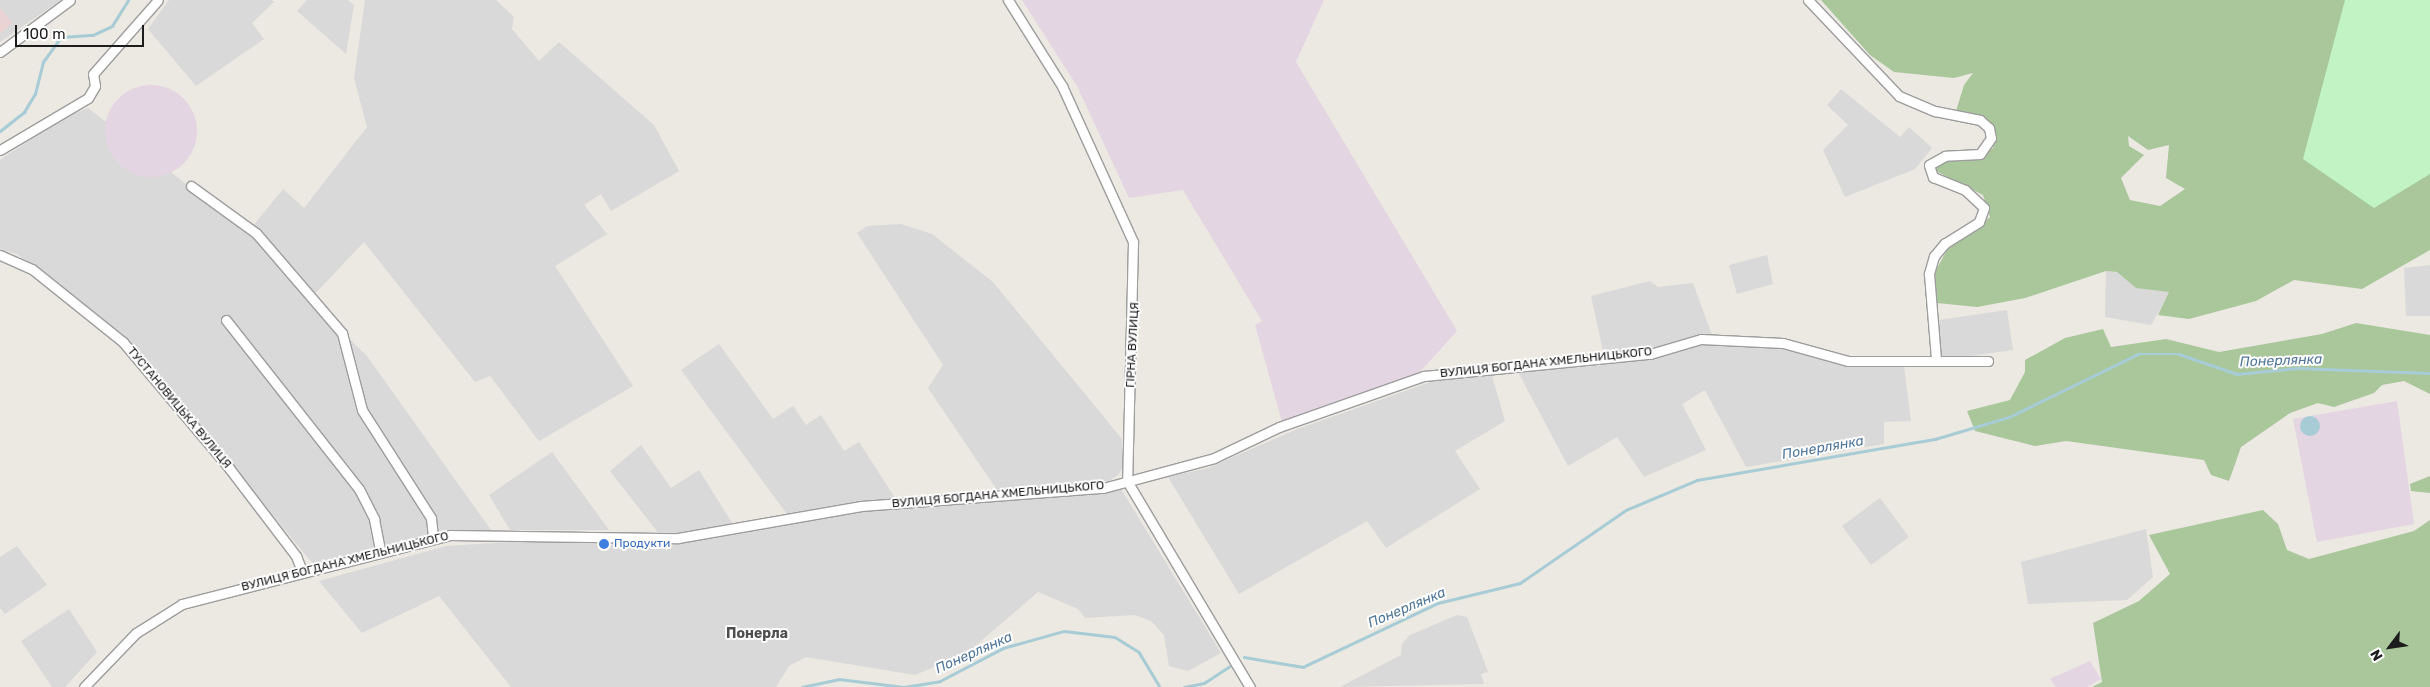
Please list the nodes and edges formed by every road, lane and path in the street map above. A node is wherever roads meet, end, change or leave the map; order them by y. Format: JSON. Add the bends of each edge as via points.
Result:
{"nodes":[{"id":1,"x":70,"y":0,"type":"edge"},
{"id":2,"x":158,"y":0,"type":"edge"},
{"id":3,"x":1008,"y":0,"type":"edge"},
{"id":4,"x":1808,"y":0,"type":"edge"},
{"id":5,"x":0,"y":52,"type":"edge"},
{"id":6,"x":0,"y":150,"type":"edge"},
{"id":7,"x":191,"y":186,"type":"dead end"},
{"id":8,"x":0,"y":254,"type":"edge"},
{"id":9,"x":226,"y":320,"type":"dead end"},
{"id":10,"x":1936,"y":360,"type":"junction"},
{"id":11,"x":1988,"y":361,"type":"dead end"},
{"id":12,"x":1127,"y":481,"type":"junction"},
{"id":13,"x":433,"y":538,"type":"junction"},
{"id":14,"x":380,"y":551,"type":"junction"},
{"id":15,"x":303,"y":573,"type":"junction"},
{"id":16,"x":84,"y":687,"type":"edge"},
{"id":17,"x":1250,"y":687,"type":"edge"}],
"edges":[{"from":1,"to":5,"type":"street"},
{"from":2,"to":6,"type":"street","via":[[93,74],[95,86],[88,98]]},
{"from":3,"to":12,"type":"street","name":"ГІРНА ВУЛИЦЯ","via":[[1062,86],[1133,242]]},
{"from":4,"to":10,"type":"street","via":[[1898,96],[1934,111],[1980,120],[1989,128],[1992,138],[1980,154],[1945,156],[1929,165],[1933,177],[1965,190],[1984,208],[1979,222],[1945,243],[1934,256],[1929,274]]},
{"from":7,"to":13,"type":"street","via":[[256,233],[342,333],[362,410],[431,518]]},
{"from":8,"to":15,"type":"street","name":"ТУСТАНОВИЦЬКА ВУЛИЦЯ","via":[[32,269],[73,298],[128,347],[229,468],[296,556]]},
{"from":9,"to":14,"type":"street","via":[[359,489],[374,519]]},
{"from":10,"to":11,"type":"street","name":"ВУЛИЦЯ БОГДАНА ХМЕЛЬНИЦЬКОГО"},
{"from":10,"to":12,"type":"street","name":"ВУЛИЦЯ БОГДАНА ХМЕЛЬНИЦЬКОГО","via":[[1848,361],[1783,343],[1701,340],[1650,354],[1424,376],[1279,427],[1214,458]]},
{"from":12,"to":13,"type":"street","name":"ВУЛИЦЯ БОГДАНА ХМЕЛЬНИЦЬКОГО","via":[[1103,488],[861,506],[678,538],[565,534]]},
{"from":12,"to":17,"type":"street"},
{"from":13,"to":14,"type":"street","name":"ВУЛИЦЯ БОГДАНА ХМЕЛЬНИЦЬКОГО"},
{"from":14,"to":15,"type":"street","name":"ВУЛИЦЯ БОГДАНА ХМЕЛЬНИЦЬКОГО"},
{"from":15,"to":16,"type":"street","name":"ВУЛИЦЯ БОГДАНА ХМЕЛЬНИЦЬКОГО","via":[[182,604],[136,633]]}]}
